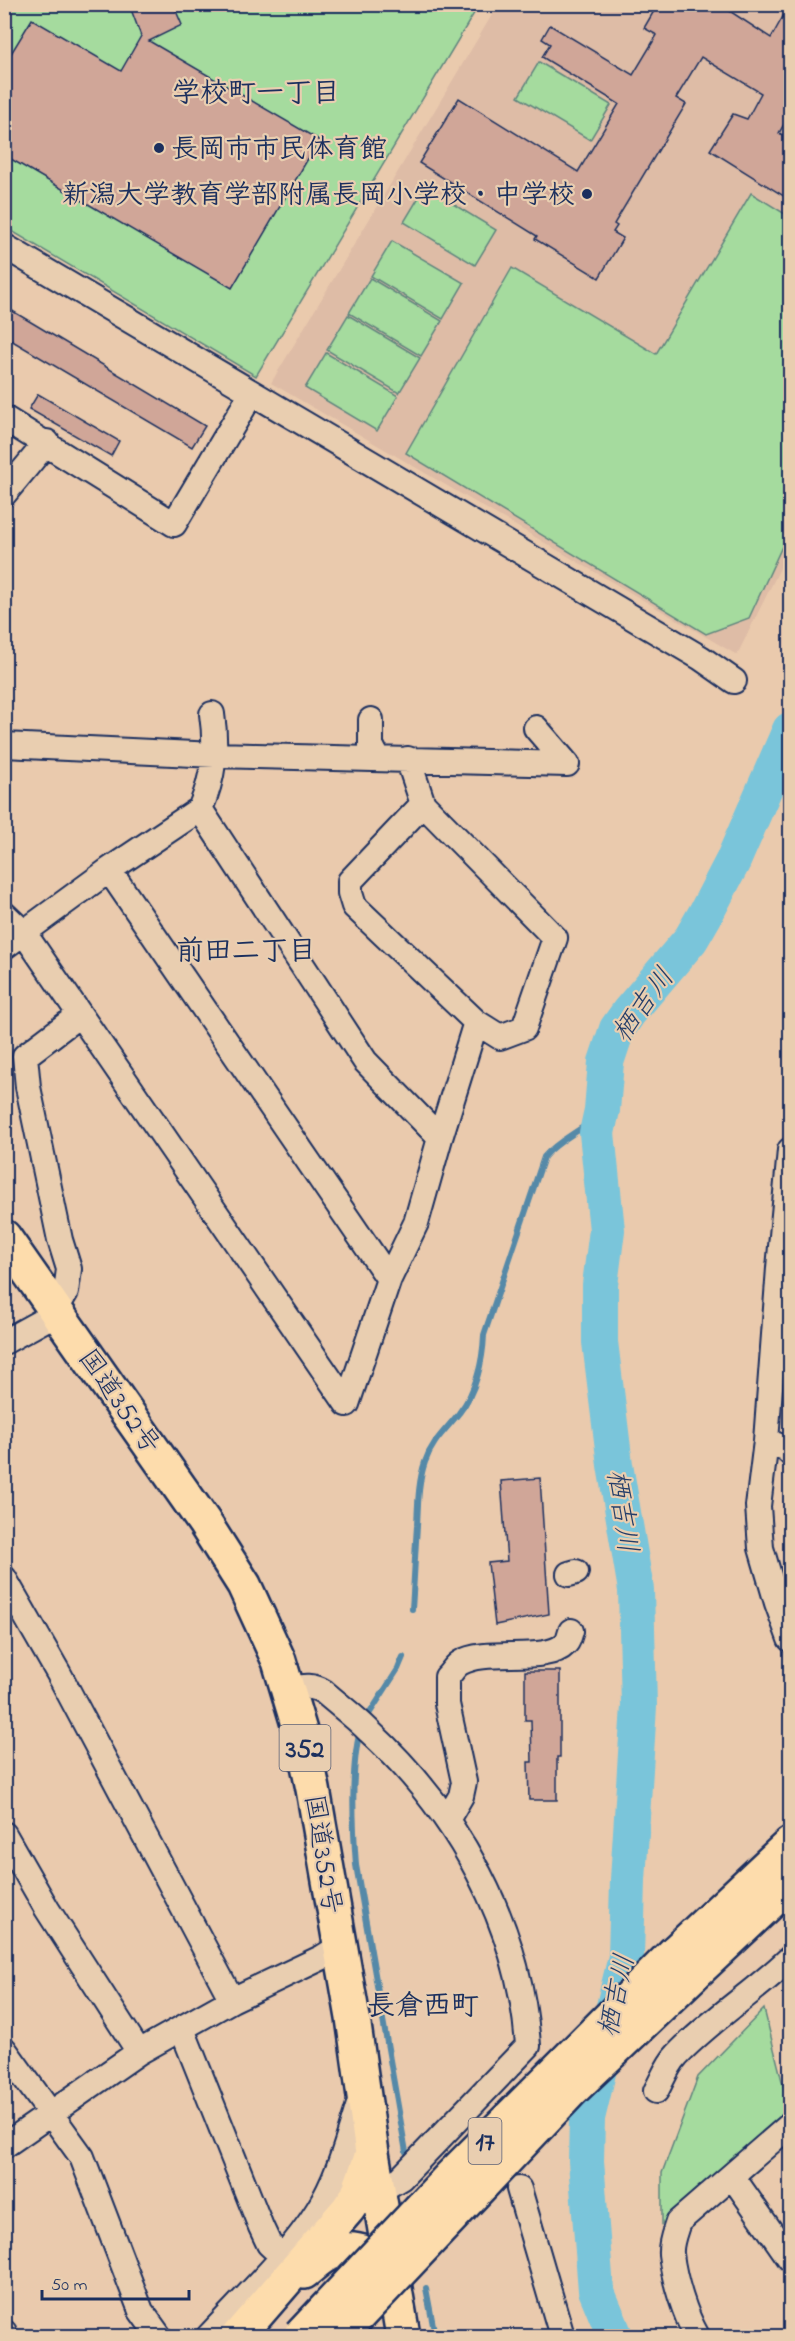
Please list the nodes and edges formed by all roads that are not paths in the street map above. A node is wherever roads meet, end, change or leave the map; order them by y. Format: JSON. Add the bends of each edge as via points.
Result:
{"nodes":[{"id":1,"x":4,"y":246,"type":"edge"},
{"id":2,"x":252,"y":393,"type":"junction"},
{"id":3,"x":4,"y":418,"type":"edge"},
{"id":4,"x":47,"y":442,"type":"junction"},
{"id":5,"x":4,"y":494,"type":"edge"},
{"id":6,"x":734,"y":681,"type":"dead end"},
{"id":7,"x":212,"y":714,"type":"dead end"},
{"id":8,"x":371,"y":720,"type":"dead end"},
{"id":9,"x":536,"y":728,"type":"dead end"},
{"id":10,"x":4,"y":745,"type":"edge"},
{"id":11,"x":215,"y":755,"type":"junction"},
{"id":12,"x":378,"y":759,"type":"junction"},
{"id":13,"x":408,"y":759,"type":"junction"},
{"id":14,"x":423,"y":804,"type":"junction"},
{"id":15,"x":200,"y":809,"type":"junction"},
{"id":16,"x":109,"y":870,"type":"junction"},
{"id":17,"x":4,"y":914,"type":"edge"},
{"id":18,"x":14,"y":940,"type":"edge"},
{"id":19,"x":79,"y":1015,"type":"junction"},
{"id":20,"x":476,"y":1022,"type":"junction"},
{"id":21,"x":440,"y":1138,"type":"junction"},
{"id":22,"x":790,"y":1156,"type":"edge"},
{"id":23,"x":4,"y":1237,"type":"edge"},
{"id":24,"x":785,"y":1271,"type":"edge"},
{"id":25,"x":389,"y":1279,"type":"junction"},
{"id":26,"x":56,"y":1309,"type":"junction"},
{"id":27,"x":4,"y":1342,"type":"edge"},
{"id":28,"x":766,"y":1441,"type":"junction"},
{"id":29,"x":790,"y":1453,"type":"edge"},
{"id":30,"x":4,"y":1578,"type":"edge"},
{"id":31,"x":571,"y":1631,"type":"dead end"},
{"id":32,"x":790,"y":1639,"type":"edge"},
{"id":33,"x":288,"y":1689,"type":"junction"},
{"id":34,"x":447,"y":1820,"type":"junction"},
{"id":35,"x":4,"y":1834,"type":"edge"},
{"id":36,"x":790,"y":1844,"type":"edge"},
{"id":37,"x":790,"y":1884,"type":"edge"},
{"id":38,"x":339,"y":1947,"type":"junction"},
{"id":39,"x":790,"y":1958,"type":"edge"},
{"id":40,"x":684,"y":1963,"type":"junction"},
{"id":41,"x":232,"y":2000,"type":"junction"},
{"id":42,"x":182,"y":2029,"type":"junction"},
{"id":43,"x":4,"y":2049,"type":"edge"},
{"id":44,"x":139,"y":2052,"type":"junction"},
{"id":45,"x":656,"y":2091,"type":"dead end"},
{"id":46,"x":363,"y":2093,"type":"junction"},
{"id":47,"x":51,"y":2113,"type":"junction"},
{"id":48,"x":790,"y":2125,"type":"edge"},
{"id":49,"x":4,"y":2146,"type":"edge"},
{"id":50,"x":372,"y":2153,"type":"junction"},
{"id":51,"x":732,"y":2176,"type":"junction"},
{"id":52,"x":519,"y":2188,"type":"dead end"},
{"id":53,"x":379,"y":2191,"type":"junction"},
{"id":54,"x":282,"y":2256,"type":"junction"},
{"id":55,"x":790,"y":2259,"type":"edge"},
{"id":56,"x":396,"y":2321,"type":"edge"},
{"id":57,"x":159,"y":2337,"type":"edge"},
{"id":58,"x":209,"y":2337,"type":"edge"},
{"id":59,"x":238,"y":2337,"type":"edge"},
{"id":60,"x":300,"y":2337,"type":"edge"},
{"id":61,"x":339,"y":2337,"type":"edge"},
{"id":62,"x":562,"y":2337,"type":"edge"},
{"id":63,"x":697,"y":2337,"type":"edge"}],
"edges":[{"from":1,"to":2,"type":"street"},
{"from":2,"to":4,"type":"street","via":[[174,524]]},
{"from":2,"to":6,"type":"street"},
{"from":3,"to":4,"type":"street"},
{"from":4,"to":5,"type":"street"},
{"from":7,"to":11,"type":"street"},
{"from":8,"to":12,"type":"street","via":[[371,745]]},
{"from":9,"to":13,"type":"street","via":[[567,764]]},
{"from":10,"to":11,"type":"street"},
{"from":11,"to":12,"type":"street"},
{"from":11,"to":15,"type":"street"},
{"from":12,"to":13,"type":"street"},
{"from":13,"to":14,"type":"street"},
{"from":14,"to":20,"type":"street","via":[[350,881],[350,893],[354,906]]},
{"from":14,"to":20,"type":"street","via":[[555,938],[524,1028],[500,1037]]},
{"from":15,"to":16,"type":"street"},
{"from":15,"to":21,"type":"street","via":[[365,1061]]},
{"from":16,"to":18,"type":"street"},
{"from":16,"to":25,"type":"street"},
{"from":17,"to":18,"type":"street"},
{"from":18,"to":19,"type":"street"},
{"from":19,"to":25,"type":"street","via":[[347,1404]]},
{"from":19,"to":26,"type":"street","via":[[26,1056],[28,1087],[69,1269],[66,1292]]},
{"from":20,"to":21,"type":"street"},
{"from":21,"to":25,"type":"street","via":[[416,1223]]},
{"from":22,"to":24,"type":"street"},
{"from":23,"to":26,"type":"highway","name":"国道352号","number":"352"},
{"from":24,"to":28,"type":"street"},
{"from":26,"to":27,"type":"street"},
{"from":26,"to":33,"type":"highway","name":"国道352号","number":"352","via":[[244,1585]]},
{"from":28,"to":29,"type":"street"},
{"from":28,"to":32,"type":"street","via":[[758,1506],[761,1548]]},
{"from":30,"to":41,"type":"street"},
{"from":31,"to":34,"type":"street","via":[[561,1647],[547,1652],[475,1657],[458,1664],[447,1677],[447,1704],[464,1782]]},
{"from":33,"to":34,"type":"street","via":[[317,1687],[404,1767]]},
{"from":33,"to":38,"type":"highway","name":"国道352号","number":"352","via":[[313,1789]]},
{"from":34,"to":53,"type":"street","via":[[479,1872],[512,1950],[528,2046],[494,2100],[450,2126],[401,2178]]},
{"from":35,"to":44,"type":"street"},
{"from":36,"to":40,"type":"highway","number":"17"},
{"from":37,"to":40,"type":"highway","number":"17"},
{"from":38,"to":41,"type":"street"},
{"from":38,"to":46,"type":"highway","name":"国道352号","number":"352"},
{"from":39,"to":45,"type":"street","via":[[675,2056]]},
{"from":40,"to":60,"type":"highway","number":"17","bridge":true,"via":[[449,2178]]},
{"from":40,"to":61,"type":"highway","number":"17","bridge":true,"via":[[572,2090]]},
{"from":41,"to":42,"type":"street"},
{"from":42,"to":44,"type":"street"},
{"from":42,"to":54,"type":"street","via":[[261,2227],[269,2244]]},
{"from":43,"to":47,"type":"street"},
{"from":44,"to":47,"type":"street"},
{"from":46,"to":50,"type":"highway","name":"国道352号","number":"352"},
{"from":46,"to":54,"type":"street","via":[[330,2187],[317,2211]]},
{"from":47,"to":49,"type":"street"},
{"from":47,"to":57,"type":"street","via":[[82,2157],[141,2311]]},
{"from":48,"to":51,"type":"street"},
{"from":50,"to":53,"type":"highway","name":"国道352号","number":"352"},
{"from":50,"to":59,"type":"highway","via":[[357,2196],[348,2209]]},
{"from":51,"to":55,"type":"street"},
{"from":51,"to":63,"type":"street","via":[[678,2222],[672,2240],[671,2254],[686,2317]]},
{"from":52,"to":62,"type":"street"},
{"from":53,"to":56,"type":"highway","name":"国道352号","number":"352"},
{"from":54,"to":58,"type":"street"},
{"from":56,"to":59,"type":"highway","via":[[388,2274],[371,2254],[359,2250],[329,2253],[299,2276]]}]}
